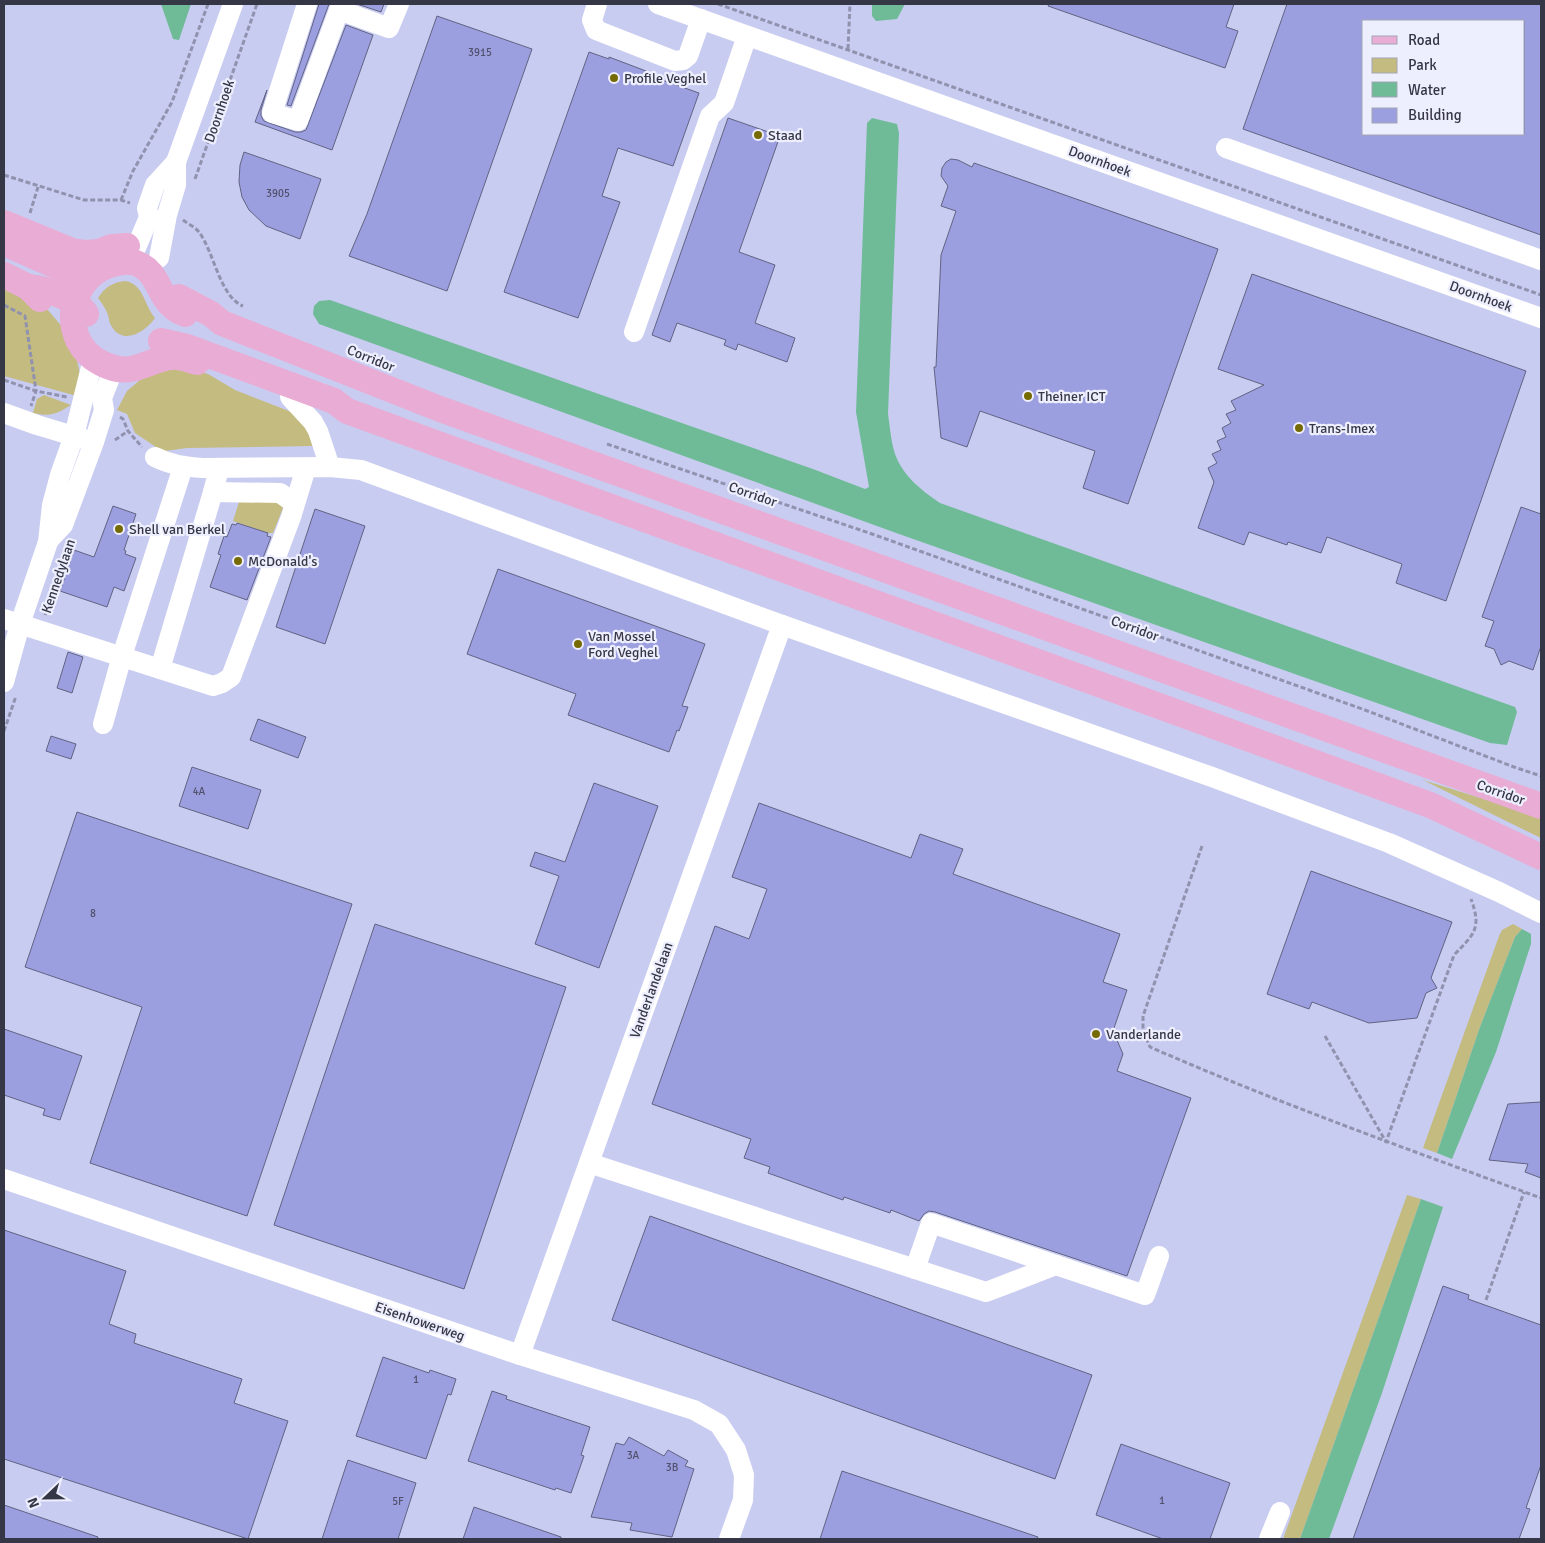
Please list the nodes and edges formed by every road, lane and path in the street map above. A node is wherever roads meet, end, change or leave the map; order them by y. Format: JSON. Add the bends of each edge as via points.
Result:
{"nodes":[{"id":1,"x":208,"y":4,"type":"edge"},
{"id":2,"x":233,"y":4,"type":"edge"},
{"id":3,"x":257,"y":4,"type":"edge"},
{"id":4,"x":307,"y":4,"type":"edge"},
{"id":5,"x":399,"y":4,"type":"edge"},
{"id":6,"x":597,"y":4,"type":"edge"},
{"id":7,"x":658,"y":4,"type":"edge"},
{"id":8,"x":718,"y":4,"type":"edge"},
{"id":9,"x":850,"y":4,"type":"edge"},
{"id":10,"x":358,"y":10,"type":"edge"},
{"id":11,"x":702,"y":19,"type":"junction"},
{"id":12,"x":747,"y":36,"type":"junction"},
{"id":13,"x":848,"y":49,"type":"junction"},
{"id":14,"x":1226,"y":148,"type":"dead end"},
{"id":15,"x":176,"y":162,"type":"junction"},
{"id":16,"x":4,"y":175,"type":"edge"},
{"id":17,"x":195,"y":180,"type":"dead end"},
{"id":18,"x":38,"y":187,"type":"junction"},
{"id":19,"x":120,"y":200,"type":"junction"},
{"id":20,"x":147,"y":208,"type":"junction"},
{"id":21,"x":184,"y":212,"type":"dead end"},
{"id":22,"x":29,"y":216,"type":"dead end"},
{"id":23,"x":4,"y":223,"type":"edge"},
{"id":24,"x":4,"y":243,"type":"edge"},
{"id":25,"x":129,"y":253,"type":"junction"},
{"id":26,"x":1541,"y":260,"type":"edge"},
{"id":27,"x":4,"y":275,"type":"edge"},
{"id":28,"x":90,"y":276,"type":"junction"},
{"id":29,"x":1541,"y":295,"type":"edge"},
{"id":30,"x":178,"y":304,"type":"junction"},
{"id":31,"x":4,"y":305,"type":"edge"},
{"id":32,"x":248,"y":308,"type":"dead end"},
{"id":33,"x":73,"y":309,"type":"junction"},
{"id":34,"x":1541,"y":318,"type":"edge"},
{"id":35,"x":634,"y":332,"type":"dead end"},
{"id":36,"x":162,"y":350,"type":"junction"},
{"id":37,"x":114,"y":362,"type":"junction"},
{"id":38,"x":36,"y":391,"type":"dead end"},
{"id":39,"x":290,"y":397,"type":"junction"},
{"id":40,"x":347,"y":411,"type":"junction"},
{"id":41,"x":4,"y":413,"type":"edge"},
{"id":42,"x":128,"y":431,"type":"dead end"},
{"id":43,"x":74,"y":436,"type":"junction"},
{"id":44,"x":598,"y":441,"type":"dead end"},
{"id":45,"x":102,"y":442,"type":"junction"},
{"id":46,"x":155,"y":456,"type":"dead end"},
{"id":47,"x":183,"y":467,"type":"junction"},
{"id":48,"x":306,"y":468,"type":"junction"},
{"id":49,"x":330,"y":468,"type":"junction"},
{"id":50,"x":219,"y":469,"type":"junction"},
{"id":51,"x":213,"y":492,"type":"junction"},
{"id":52,"x":294,"y":503,"type":"junction"},
{"id":53,"x":71,"y":539,"type":"dead end"},
{"id":54,"x":48,"y":542,"type":"junction"},
{"id":55,"x":12,"y":622,"type":"edge"},
{"id":56,"x":782,"y":625,"type":"junction"},
{"id":57,"x":40,"y":630,"type":"junction"},
{"id":58,"x":122,"y":656,"type":"junction"},
{"id":59,"x":160,"y":669,"type":"junction"},
{"id":60,"x":10,"y":688,"type":"edge"},
{"id":61,"x":104,"y":724,"type":"dead end"},
{"id":62,"x":4,"y":731,"type":"edge"},
{"id":63,"x":1541,"y":776,"type":"edge"},
{"id":64,"x":1541,"y":806,"type":"edge"},
{"id":65,"x":1202,"y":846,"type":"dead end"},
{"id":66,"x":1541,"y":857,"type":"edge"},
{"id":67,"x":1465,"y":893,"type":"dead end"},
{"id":68,"x":1541,"y":913,"type":"edge"},
{"id":69,"x":1325,"y":1036,"type":"dead end"},
{"id":70,"x":1386,"y":1142,"type":"junction"},
{"id":71,"x":589,"y":1163,"type":"junction"},
{"id":72,"x":4,"y":1179,"type":"edge"},
{"id":73,"x":1524,"y":1192,"type":"junction"},
{"id":74,"x":1541,"y":1198,"type":"edge"},
{"id":75,"x":1159,"y":1256,"type":"dead end"},
{"id":76,"x":1056,"y":1265,"type":"junction"},
{"id":77,"x":915,"y":1269,"type":"junction"},
{"id":78,"x":1486,"y":1300,"type":"dead end"},
{"id":79,"x":520,"y":1355,"type":"junction"},
{"id":80,"x":1280,"y":1512,"type":"dead end"},
{"id":81,"x":730,"y":1539,"type":"edge"},
{"id":82,"x":1269,"y":1539,"type":"edge"}],
"edges":[{"from":1,"to":19,"type":"path","via":[[172,102]]},
{"from":2,"to":15,"type":"street","name":"Doornhoek"},
{"from":3,"to":17,"type":"path","name":"Doornhoek"},
{"from":4,"to":10,"type":"street","via":[[272,113],[298,121],[339,10]]},
{"from":5,"to":10,"type":"street","via":[[389,28]]},
{"from":6,"to":11,"type":"street","via":[[592,20],[596,30],[675,60],[688,56]]},
{"from":7,"to":11,"type":"street","name":"Doornhoek"},
{"from":8,"to":13,"type":"path","name":"Doornhoek"},
{"from":9,"to":13,"type":"path"},
{"from":11,"to":12,"type":"street","name":"Doornhoek"},
{"from":12,"to":34,"type":"street","name":"Doornhoek"},
{"from":12,"to":35,"type":"street","via":[[724,103],[710,116]]},
{"from":13,"to":29,"type":"path","name":"Doornhoek"},
{"from":14,"to":26,"type":"street"},
{"from":15,"to":20,"type":"street","name":"Doornhoek","via":[[155,185]]},
{"from":15,"to":25,"type":"street","name":"Doornhoek","via":[[176,185],[167,215]]},
{"from":16,"to":18,"type":"path"},
{"from":18,"to":19,"type":"path","via":[[84,200]]},
{"from":18,"to":22,"type":"path"},
{"from":19,"to":20,"type":"path"},
{"from":20,"to":25,"type":"street","name":"Doornhoek","via":[[149,217]]},
{"from":21,"to":32,"type":"path","via":[[181,219],[198,230],[212,254],[224,288],[240,305]]},
{"from":23,"to":25,"type":"main road","via":[[72,251]]},
{"from":24,"to":28,"type":"main road","via":[[70,272]]},
{"from":25,"to":28,"type":"main road","via":[[122,261]]},
{"from":25,"to":30,"type":"main road","via":[[154,276],[167,301]]},
{"from":27,"to":33,"type":"main road","via":[[28,287],[38,299]]},
{"from":28,"to":33,"type":"main road","via":[[82,286]]},
{"from":30,"to":36,"type":"main road"},
{"from":30,"to":64,"type":"main road","name":"Corridor","via":[[207,323],[222,324],[440,409]]},
{"from":31,"to":38,"type":"path","via":[[25,316]]},
{"from":33,"to":37,"type":"main road","via":[[73,328],[84,350]]},
{"from":36,"to":37,"type":"main road","via":[[145,366]]},
{"from":36,"to":39,"type":"main road"},
{"from":36,"to":40,"type":"main road","via":[[187,347],[334,401]]},
{"from":37,"to":43,"type":"street","name":"Kennedylaan"},
{"from":37,"to":45,"type":"street","name":"Kennedylaan","via":[[102,398]]},
{"from":39,"to":40,"type":"main road","via":[[330,410]]},
{"from":39,"to":49,"type":"street","via":[[313,422]]},
{"from":40,"to":66,"type":"main road","via":[[1430,805]]},
{"from":41,"to":43,"type":"street"},
{"from":42,"to":45,"type":"path"},
{"from":43,"to":45,"type":"street"},
{"from":43,"to":54,"type":"street","name":"Kennedylaan","via":[[52,505]]},
{"from":44,"to":63,"type":"path","name":"Corridor","via":[[872,534],[1366,710]]},
{"from":45,"to":54,"type":"street","name":"Kennedylaan","via":[[63,525]]},
{"from":46,"to":47,"type":"street"},
{"from":47,"to":50,"type":"street"},
{"from":47,"to":58,"type":"street"},
{"from":48,"to":49,"type":"street"},
{"from":48,"to":50,"type":"street"},
{"from":48,"to":52,"type":"street"},
{"from":49,"to":56,"type":"street","via":[[361,470]]},
{"from":50,"to":51,"type":"street"},
{"from":51,"to":52,"type":"street","via":[[280,493]]},
{"from":51,"to":59,"type":"street"},
{"from":52,"to":59,"type":"street","via":[[232,677],[213,686]]},
{"from":53,"to":57,"type":"path","name":"Kennedylaan"},
{"from":54,"to":55,"type":"street","name":"Kennedylaan"},
{"from":55,"to":57,"type":"street"},
{"from":55,"to":60,"type":"street","name":"Kennedylaan"},
{"from":56,"to":68,"type":"street","via":[[1389,843]]},
{"from":56,"to":71,"type":"street","name":"Vanderlandelaan"},
{"from":57,"to":58,"type":"street"},
{"from":58,"to":59,"type":"street"},
{"from":58,"to":61,"type":"street"},
{"from":60,"to":62,"type":"path"},
{"from":65,"to":70,"type":"path","via":[[1143,1016],[1143,1031],[1150,1047]]},
{"from":67,"to":70,"type":"path","via":[[1471,899],[1476,924],[1471,938],[1454,955]]},
{"from":69,"to":70,"type":"path"},
{"from":70,"to":73,"type":"path"},
{"from":71,"to":77,"type":"street"},
{"from":71,"to":79,"type":"street","name":"Vanderlandelaan"},
{"from":72,"to":79,"type":"street","name":"Eisenhowerweg"},
{"from":73,"to":74,"type":"path"},
{"from":73,"to":78,"type":"path"},
{"from":75,"to":76,"type":"street","via":[[1146,1295]]},
{"from":76,"to":77,"type":"street","via":[[986,1292]]},
{"from":76,"to":77,"type":"street","via":[[930,1223]]},
{"from":79,"to":81,"type":"street","name":"Eisenhowerweg","via":[[694,1410],[719,1424],[736,1450],[744,1475],[743,1500]]},
{"from":80,"to":82,"type":"street"}]}
